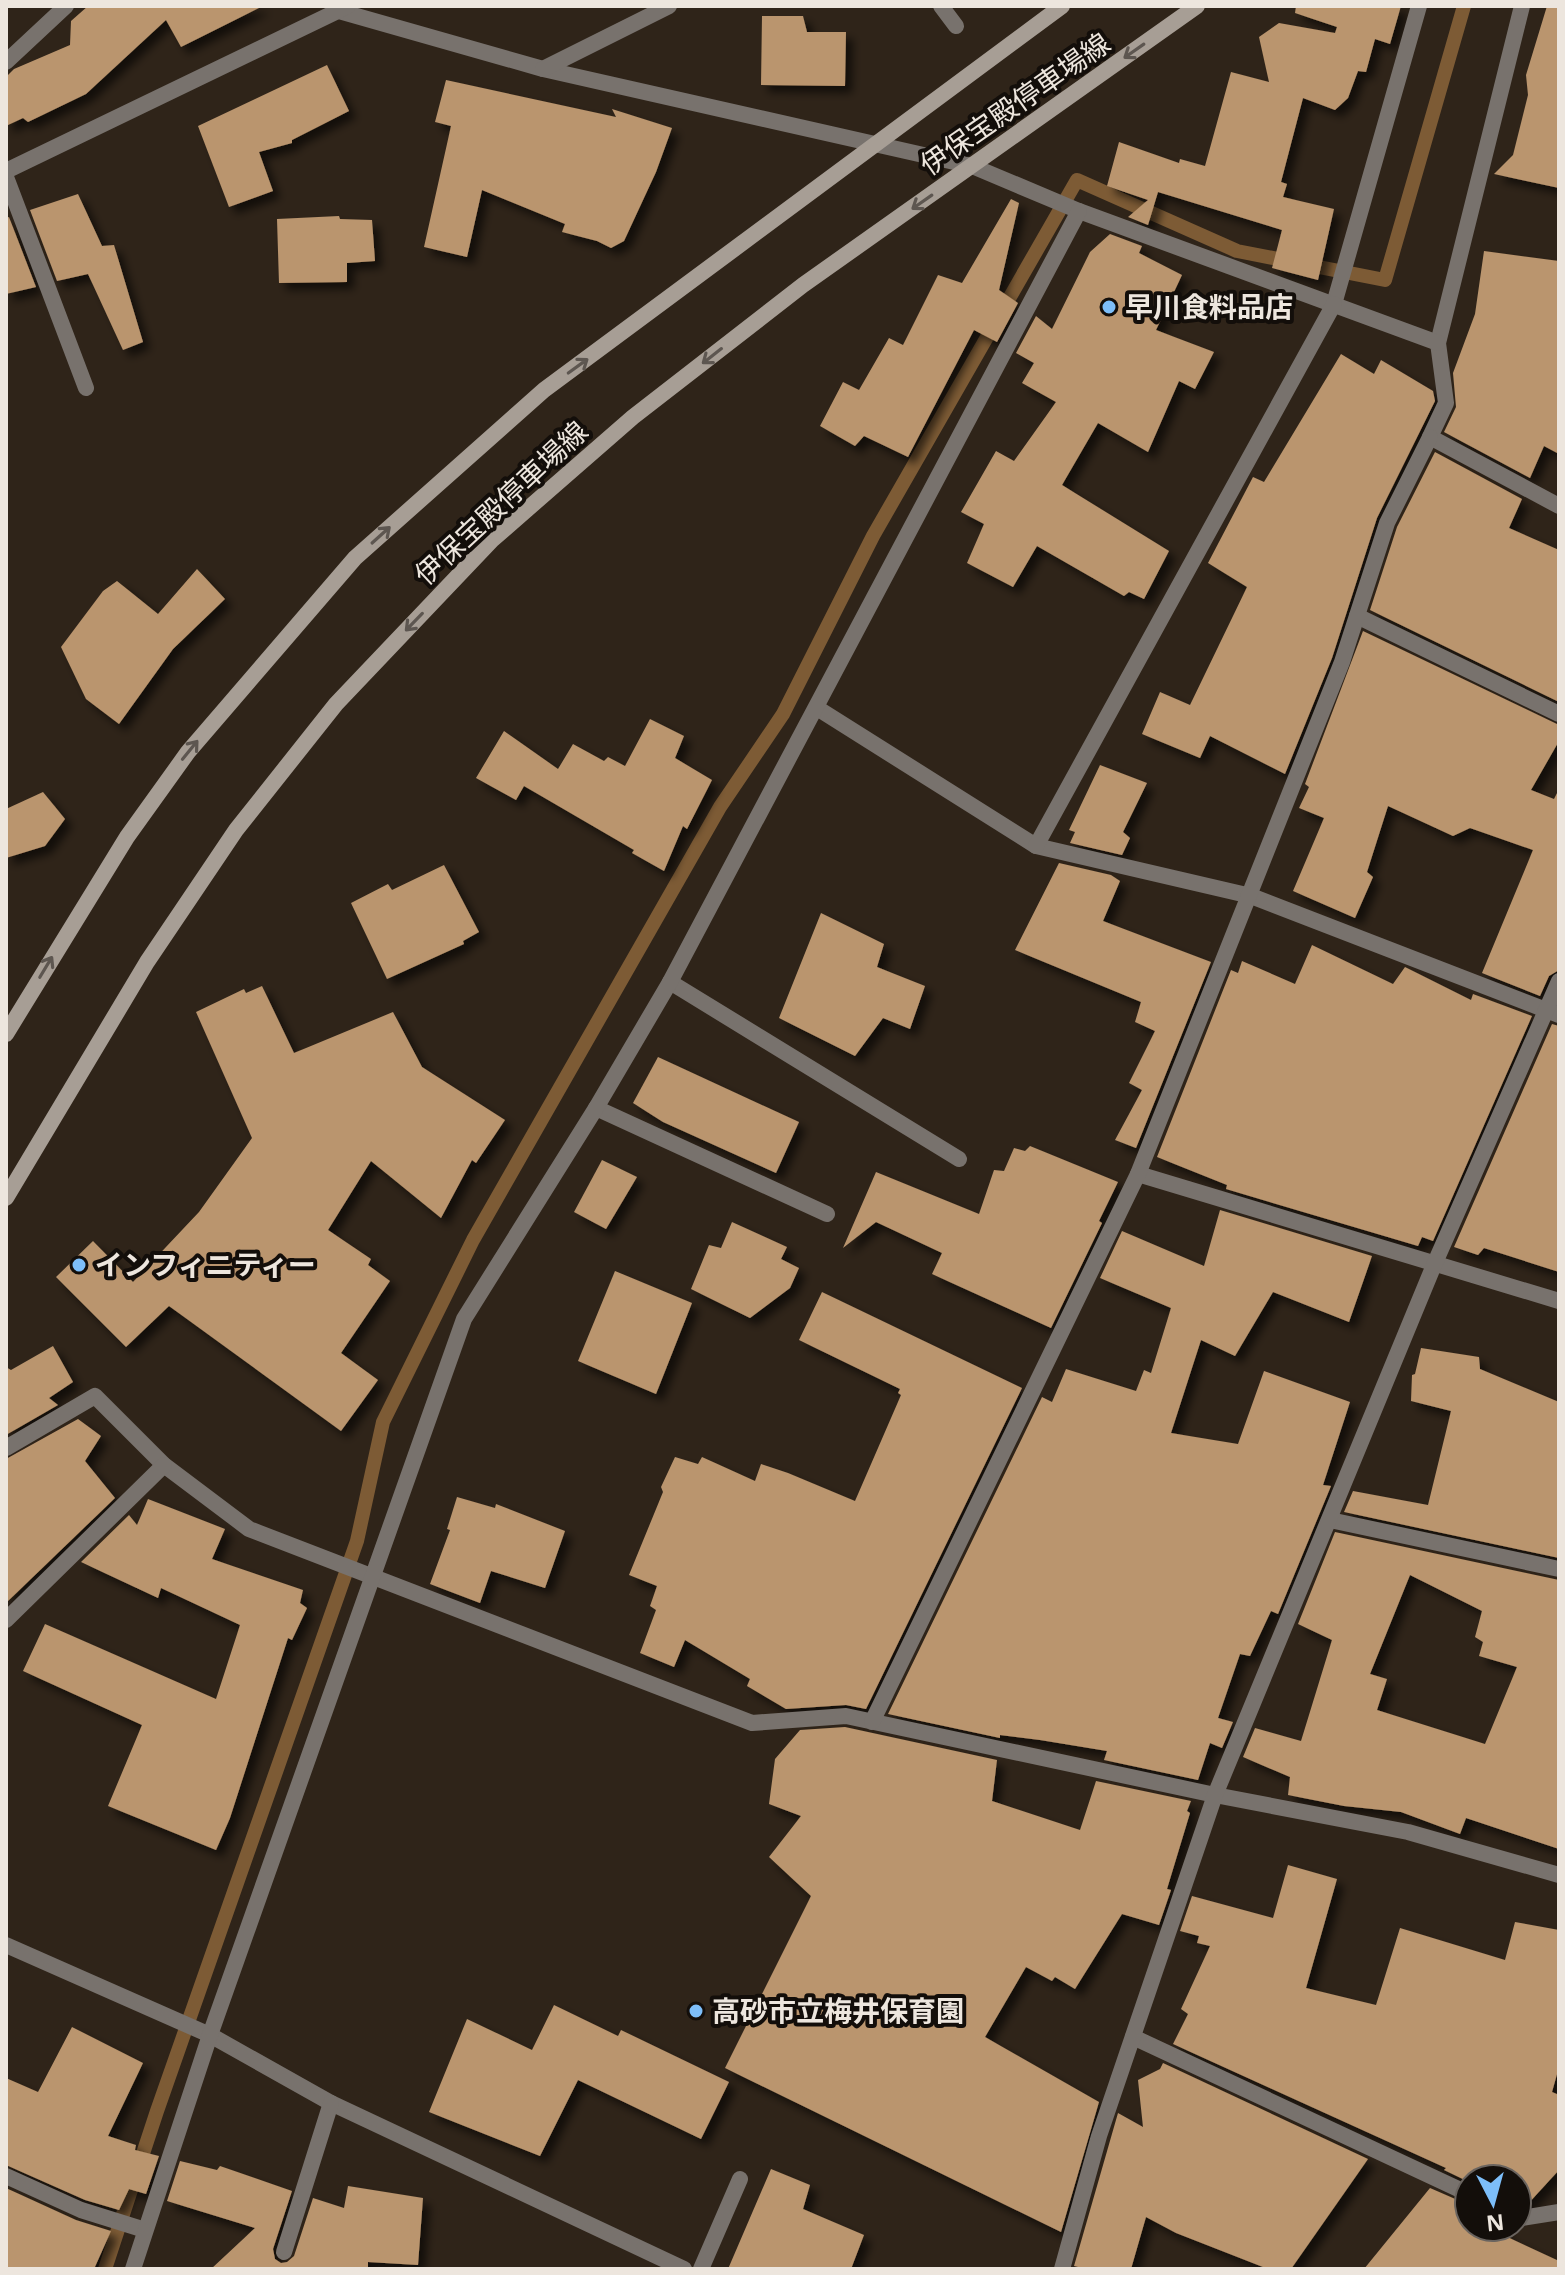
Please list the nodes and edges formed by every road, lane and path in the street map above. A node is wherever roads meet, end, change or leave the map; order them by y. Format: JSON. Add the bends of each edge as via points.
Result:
{"nodes":[{"id":1,"x":66,"y":6,"type":"edge"},
{"id":2,"x":669,"y":6,"type":"edge"},
{"id":3,"x":941,"y":6,"type":"edge"},
{"id":4,"x":1062,"y":6,"type":"edge"},
{"id":5,"x":1197,"y":6,"type":"edge"},
{"id":6,"x":1419,"y":6,"type":"edge"},
{"id":7,"x":1522,"y":6,"type":"edge"},
{"id":8,"x":344,"y":8,"type":"edge"},
{"id":9,"x":956,"y":26,"type":"dead end"},
{"id":10,"x":6,"y":62,"type":"edge"},
{"id":11,"x":543,"y":69,"type":"junction"},
{"id":12,"x":875,"y":145,"type":"junction"},
{"id":13,"x":972,"y":166,"type":"junction"},
{"id":14,"x":6,"y":174,"type":"edge"},
{"id":15,"x":1079,"y":211,"type":"junction"},
{"id":16,"x":1334,"y":304,"type":"junction"},
{"id":17,"x":1438,"y":343,"type":"junction"},
{"id":18,"x":86,"y":388,"type":"dead end"},
{"id":19,"x":1430,"y":437,"type":"junction"},
{"id":20,"x":1559,"y":506,"type":"edge"},
{"id":21,"x":1357,"y":616,"type":"junction"},
{"id":22,"x":817,"y":708,"type":"junction"},
{"id":23,"x":1559,"y":714,"type":"edge"},
{"id":24,"x":1036,"y":846,"type":"junction"},
{"id":25,"x":1251,"y":896,"type":"junction"},
{"id":26,"x":1559,"y":981,"type":"edge"},
{"id":27,"x":670,"y":982,"type":"junction"},
{"id":28,"x":1552,"y":1013,"type":"edge"},
{"id":29,"x":6,"y":1034,"type":"edge"},
{"id":30,"x":596,"y":1108,"type":"junction"},
{"id":31,"x":959,"y":1159,"type":"dead end"},
{"id":32,"x":1138,"y":1174,"type":"junction"},
{"id":33,"x":6,"y":1198,"type":"edge"},
{"id":34,"x":827,"y":1214,"type":"dead end"},
{"id":35,"x":1434,"y":1265,"type":"junction"},
{"id":36,"x":1559,"y":1301,"type":"edge"},
{"id":37,"x":6,"y":1448,"type":"edge"},
{"id":38,"x":164,"y":1465,"type":"junction"},
{"id":39,"x":1330,"y":1520,"type":"junction"},
{"id":40,"x":1559,"y":1569,"type":"edge"},
{"id":41,"x":371,"y":1577,"type":"junction"},
{"id":42,"x":6,"y":1620,"type":"edge"},
{"id":43,"x":872,"y":1722,"type":"junction"},
{"id":44,"x":1215,"y":1795,"type":"junction"},
{"id":45,"x":1559,"y":1875,"type":"edge"},
{"id":46,"x":6,"y":1945,"type":"edge"},
{"id":47,"x":210,"y":2035,"type":"junction"},
{"id":48,"x":1133,"y":2037,"type":"junction"},
{"id":49,"x":331,"y":2103,"type":"junction"},
{"id":50,"x":6,"y":2176,"type":"edge"},
{"id":51,"x":740,"y":2179,"type":"dead end"},
{"id":52,"x":1453,"y":2187,"type":"edge"},
{"id":53,"x":1559,"y":2212,"type":"edge"},
{"id":54,"x":1533,"y":2216,"type":"edge"},
{"id":55,"x":145,"y":2230,"type":"junction"},
{"id":56,"x":284,"y":2252,"type":"dead end"},
{"id":57,"x":133,"y":2269,"type":"edge"},
{"id":58,"x":684,"y":2269,"type":"edge"},
{"id":59,"x":701,"y":2269,"type":"edge"},
{"id":60,"x":1062,"y":2269,"type":"edge"}],
"edges":[{"from":1,"to":10,"type":"street"},
{"from":2,"to":11,"type":"street"},
{"from":3,"to":9,"type":"street"},
{"from":4,"to":12,"type":"main road","name":"伊保宝殿停車場線"},
{"from":5,"to":13,"type":"main road","name":"伊保宝殿停車場線","one_way":true},
{"from":6,"to":16,"type":"street"},
{"from":7,"to":17,"type":"street"},
{"from":8,"to":11,"type":"street"},
{"from":8,"to":14,"type":"street"},
{"from":11,"to":12,"type":"street"},
{"from":12,"to":13,"type":"street"},
{"from":29,"to":12,"type":"main road","name":"伊保宝殿停車場線","one_way":true,"via":[[127,837],[188,752],[355,558],[544,390]]},
{"from":13,"to":15,"type":"street"},
{"from":13,"to":33,"type":"main road","name":"伊保宝殿停車場線","one_way":true,"via":[[803,285],[633,417],[492,540],[336,704],[236,830],[147,962]]},
{"from":14,"to":18,"type":"street"},
{"from":15,"to":16,"type":"street"},
{"from":15,"to":22,"type":"street"},
{"from":16,"to":17,"type":"street"},
{"from":16,"to":24,"type":"street"},
{"from":17,"to":19,"type":"street","via":[[1446,403]]},
{"from":19,"to":20,"type":"street"},
{"from":19,"to":21,"type":"street","via":[[1387,523]]},
{"from":21,"to":23,"type":"street"},
{"from":21,"to":25,"type":"street"},
{"from":22,"to":24,"type":"street"},
{"from":22,"to":27,"type":"street"},
{"from":24,"to":25,"type":"street"},
{"from":25,"to":28,"type":"street"},
{"from":25,"to":32,"type":"street"},
{"from":26,"to":28,"type":"street"},
{"from":27,"to":30,"type":"street"},
{"from":27,"to":31,"type":"street"},
{"from":28,"to":35,"type":"street"},
{"from":30,"to":34,"type":"street"},
{"from":30,"to":41,"type":"street","via":[[464,1319]]},
{"from":32,"to":35,"type":"street"},
{"from":32,"to":43,"type":"street"},
{"from":35,"to":36,"type":"street"},
{"from":35,"to":39,"type":"street"},
{"from":37,"to":38,"type":"street","via":[[95,1396]]},
{"from":38,"to":41,"type":"street","via":[[249,1529]]},
{"from":38,"to":42,"type":"street"},
{"from":39,"to":40,"type":"street"},
{"from":39,"to":44,"type":"street"},
{"from":41,"to":43,"type":"street","via":[[752,1723],[846,1716]]},
{"from":41,"to":47,"type":"street"},
{"from":43,"to":44,"type":"street"},
{"from":44,"to":45,"type":"street","via":[[1408,1832]]},
{"from":44,"to":48,"type":"street"},
{"from":46,"to":47,"type":"street"},
{"from":47,"to":49,"type":"street"},
{"from":47,"to":55,"type":"street"},
{"from":48,"to":52,"type":"street"},
{"from":48,"to":60,"type":"street"},
{"from":49,"to":56,"type":"street"},
{"from":49,"to":58,"type":"street"},
{"from":50,"to":55,"type":"street","via":[[81,2210]]},
{"from":51,"to":59,"type":"street"},
{"from":53,"to":54,"type":"street"},
{"from":55,"to":57,"type":"street"}]}
